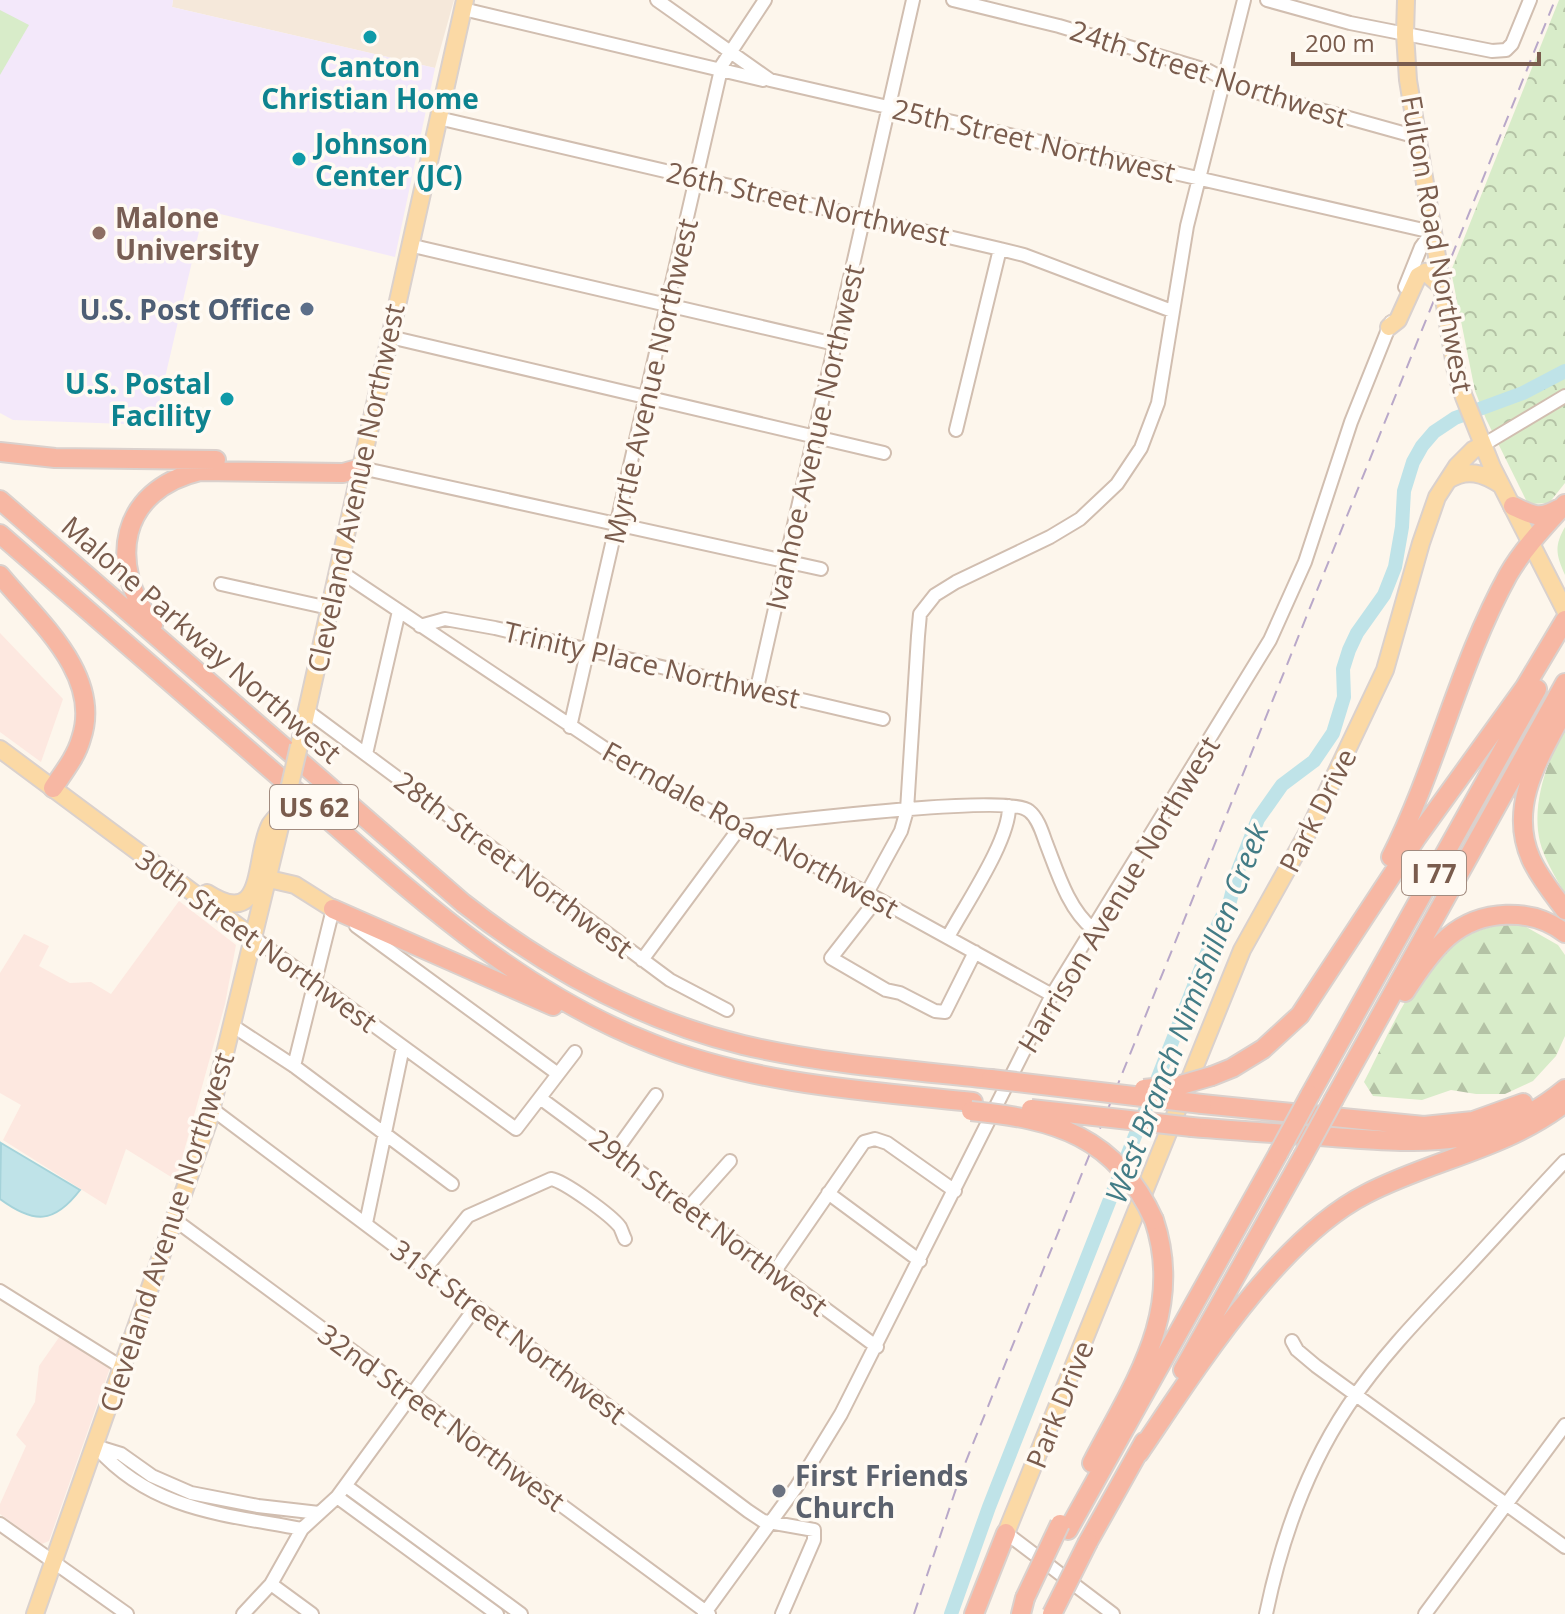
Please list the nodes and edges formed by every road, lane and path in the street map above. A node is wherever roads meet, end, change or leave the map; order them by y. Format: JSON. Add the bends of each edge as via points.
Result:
{"nodes":[{"id":1,"x":657,"y":0,"type":"edge"},
{"id":2,"x":765,"y":0,"type":"edge"},
{"id":3,"x":913,"y":0,"type":"edge"},
{"id":4,"x":953,"y":0,"type":"edge"},
{"id":5,"x":1244,"y":0,"type":"edge"},
{"id":6,"x":1267,"y":0,"type":"edge"},
{"id":7,"x":1406,"y":0,"type":"edge"},
{"id":8,"x":1530,"y":0,"type":"edge"},
{"id":9,"x":464,"y":4,"type":"edge"},
{"id":10,"x":1405,"y":34,"type":"junction"},
{"id":11,"x":729,"y":52,"type":"junction"},
{"id":12,"x":721,"y":70,"type":"junction"},
{"id":13,"x":1223,"y":79,"type":"junction"},
{"id":14,"x":770,"y":80,"type":"junction"},
{"id":15,"x":889,"y":107,"type":"junction"},
{"id":16,"x":438,"y":118,"type":"junction"},
{"id":17,"x":1417,"y":137,"type":"junction"},
{"id":18,"x":697,"y":177,"type":"junction"},
{"id":19,"x":1200,"y":179,"type":"junction"},
{"id":20,"x":864,"y":216,"type":"junction"},
{"id":21,"x":1432,"y":232,"type":"junction"},
{"id":22,"x":409,"y":245,"type":"junction"},
{"id":23,"x":1000,"y":249,"type":"junction"},
{"id":24,"x":1441,"y":286,"type":"junction"},
{"id":25,"x":667,"y":305,"type":"junction"},
{"id":26,"x":1172,"y":311,"type":"junction"},
{"id":27,"x":1389,"y":327,"type":"junction"},
{"id":28,"x":390,"y":337,"type":"junction"},
{"id":29,"x":835,"y":344,"type":"junction"},
{"id":30,"x":1565,"y":396,"type":"edge"},
{"id":31,"x":646,"y":397,"type":"junction"},
{"id":32,"x":956,"y":430,"type":"dead end"},
{"id":33,"x":814,"y":437,"type":"junction"},
{"id":34,"x":1481,"y":440,"type":"junction"},
{"id":35,"x":0,"y":452,"type":"edge"},
{"id":36,"x":884,"y":453,"type":"dead end"},
{"id":37,"x":361,"y":468,"type":"junction"},
{"id":38,"x":1446,"y":481,"type":"junction"},
{"id":39,"x":1501,"y":485,"type":"junction"},
{"id":40,"x":0,"y":500,"type":"edge"},
{"id":41,"x":1564,"y":504,"type":"edge"},
{"id":42,"x":1513,"y":506,"type":"junction"},
{"id":43,"x":617,"y":523,"type":"junction"},
{"id":44,"x":0,"y":534,"type":"edge"},
{"id":45,"x":1531,"y":544,"type":"junction"},
{"id":46,"x":786,"y":562,"type":"junction"},
{"id":47,"x":821,"y":569,"type":"dead end"},
{"id":48,"x":338,"y":570,"type":"junction"},
{"id":49,"x":0,"y":575,"type":"edge"},
{"id":50,"x":221,"y":584,"type":"dead end"},
{"id":51,"x":329,"y":608,"type":"junction"},
{"id":52,"x":1565,"y":610,"type":"edge"},
{"id":53,"x":399,"y":611,"type":"junction"},
{"id":54,"x":1565,"y":620,"type":"edge"},
{"id":55,"x":420,"y":626,"type":"junction"},
{"id":56,"x":1559,"y":643,"type":"edge"},
{"id":57,"x":589,"y":649,"type":"junction"},
{"id":58,"x":180,"y":658,"type":"junction"},
{"id":59,"x":1565,"y":683,"type":"edge"},
{"id":60,"x":757,"y":688,"type":"junction"},
{"id":61,"x":1565,"y":709,"type":"edge"},
{"id":62,"x":306,"y":710,"type":"junction"},
{"id":63,"x":883,"y":719,"type":"dead end"},
{"id":64,"x":570,"y":727,"type":"junction"},
{"id":65,"x":0,"y":749,"type":"edge"},
{"id":66,"x":366,"y":754,"type":"junction"},
{"id":67,"x":53,"y":788,"type":"junction"},
{"id":68,"x":286,"y":803,"type":"junction"},
{"id":69,"x":1009,"y":806,"type":"junction"},
{"id":70,"x":907,"y":810,"type":"junction"},
{"id":71,"x":741,"y":826,"type":"junction"},
{"id":72,"x":269,"y":879,"type":"junction"},
{"id":73,"x":180,"y":883,"type":"junction"},
{"id":74,"x":872,"y":896,"type":"junction"},
{"id":75,"x":333,"y":909,"type":"junction"},
{"id":76,"x":1565,"y":910,"type":"edge"},
{"id":77,"x":1093,"y":929,"type":"junction"},
{"id":78,"x":1565,"y":933,"type":"edge"},
{"id":79,"x":1352,"y":935,"type":"junction"},
{"id":80,"x":948,"y":937,"type":"junction"},
{"id":81,"x":254,"y":938,"type":"junction"},
{"id":82,"x":975,"y":952,"type":"junction"},
{"id":83,"x":642,"y":960,"type":"junction"},
{"id":84,"x":314,"y":982,"type":"junction"},
{"id":85,"x":1052,"y":995,"type":"junction"},
{"id":86,"x":727,"y":1010,"type":"dead end"},
{"id":87,"x":233,"y":1026,"type":"junction"},
{"id":88,"x":653,"y":1044,"type":"junction"},
{"id":89,"x":403,"y":1047,"type":"junction"},
{"id":90,"x":575,"y":1052,"type":"dead end"},
{"id":91,"x":294,"y":1066,"type":"junction"},
{"id":92,"x":558,"y":1074,"type":"junction"},
{"id":93,"x":1565,"y":1074,"type":"edge"},
{"id":94,"x":1065,"y":1087,"type":"junction"},
{"id":95,"x":1565,"y":1089,"type":"edge"},
{"id":96,"x":1336,"y":1094,"type":"junction"},
{"id":97,"x":656,"y":1095,"type":"dead end"},
{"id":98,"x":540,"y":1098,"type":"junction"},
{"id":99,"x":1565,"y":1103,"type":"edge"},
{"id":100,"x":972,"y":1106,"type":"junction"},
{"id":101,"x":212,"y":1109,"type":"junction"},
{"id":102,"x":1238,"y":1130,"type":"junction"},
{"id":103,"x":1516,"y":1133,"type":"junction"},
{"id":104,"x":386,"y":1134,"type":"junction"},
{"id":105,"x":615,"y":1152,"type":"junction"},
{"id":106,"x":730,"y":1161,"type":"dead end"},
{"id":107,"x":1565,"y":1161,"type":"edge"},
{"id":108,"x":452,"y":1184,"type":"dead end"},
{"id":109,"x":955,"y":1191,"type":"junction"},
{"id":110,"x":828,"y":1193,"type":"junction"},
{"id":111,"x":689,"y":1207,"type":"junction"},
{"id":112,"x":175,"y":1220,"type":"junction"},
{"id":113,"x":366,"y":1223,"type":"junction"},
{"id":114,"x":625,"y":1239,"type":"dead end"},
{"id":115,"x":920,"y":1261,"type":"junction"},
{"id":116,"x":426,"y":1268,"type":"junction"},
{"id":117,"x":775,"y":1271,"type":"junction"},
{"id":118,"x":0,"y":1291,"type":"edge"},
{"id":119,"x":475,"y":1308,"type":"junction"},
{"id":120,"x":1292,"y":1341,"type":"dead end"},
{"id":121,"x":877,"y":1347,"type":"junction"},
{"id":122,"x":123,"y":1368,"type":"junction"},
{"id":123,"x":1356,"y":1395,"type":"junction"},
{"id":124,"x":411,"y":1396,"type":"junction"},
{"id":125,"x":1565,"y":1425,"type":"edge"},
{"id":126,"x":95,"y":1446,"type":"junction"},
{"id":127,"x":1139,"y":1453,"type":"junction"},
{"id":128,"x":166,"y":1483,"type":"junction"},
{"id":129,"x":342,"y":1491,"type":"junction"},
{"id":130,"x":160,"y":1497,"type":"junction"},
{"id":131,"x":1506,"y":1504,"type":"junction"},
{"id":132,"x":319,"y":1513,"type":"junction"},
{"id":133,"x":771,"y":1522,"type":"junction"},
{"id":134,"x":0,"y":1524,"type":"edge"},
{"id":135,"x":1064,"y":1527,"type":"junction"},
{"id":136,"x":302,"y":1529,"type":"junction"},
{"id":137,"x":1006,"y":1533,"type":"junction"},
{"id":138,"x":1565,"y":1547,"type":"edge"},
{"id":139,"x":53,"y":1562,"type":"junction"},
{"id":140,"x":271,"y":1584,"type":"junction"},
{"id":141,"x":1026,"y":1608,"type":"edge"},
{"id":142,"x":706,"y":1613,"type":"edge"},
{"id":143,"x":35,"y":1614,"type":"edge"},
{"id":144,"x":127,"y":1614,"type":"edge"},
{"id":145,"x":243,"y":1614,"type":"edge"},
{"id":146,"x":312,"y":1614,"type":"edge"},
{"id":147,"x":497,"y":1614,"type":"edge"},
{"id":148,"x":521,"y":1614,"type":"edge"},
{"id":149,"x":782,"y":1614,"type":"edge"},
{"id":150,"x":974,"y":1614,"type":"edge"},
{"id":151,"x":1052,"y":1614,"type":"edge"},
{"id":152,"x":1113,"y":1614,"type":"edge"},
{"id":153,"x":1266,"y":1614,"type":"edge"},
{"id":154,"x":1425,"y":1614,"type":"edge"}],
"edges":[{"from":1,"to":11,"type":"street","name":"25th Street Northwest"},
{"from":2,"to":11,"type":"street","name":"Myrtle Avenue Northwest"},
{"from":3,"to":15,"type":"street","name":"Ivanhoe Avenue Northwest"},
{"from":4,"to":13,"type":"street","name":"24th Street Northwest","via":[[1059,26]]},
{"from":5,"to":13,"type":"street"},
{"from":6,"to":10,"type":"street"},
{"from":7,"to":10,"type":"main road","name":"Fulton Road Northwest"},
{"from":8,"to":10,"type":"street","via":[[1506,50]]},
{"from":9,"to":12,"type":"street"},
{"from":9,"to":16,"type":"main road","name":"Cleveland Avenue Northwest"},
{"from":10,"to":17,"type":"main road","name":"Fulton Road Northwest"},
{"from":11,"to":12,"type":"street","name":"Myrtle Avenue Northwest"},
{"from":11,"to":14,"type":"street","name":"25th Street Northwest"},
{"from":12,"to":14,"type":"street"},
{"from":12,"to":18,"type":"street","name":"Myrtle Avenue Northwest"},
{"from":13,"to":17,"type":"street","name":"24th Street Northwest"},
{"from":13,"to":19,"type":"street"},
{"from":14,"to":15,"type":"street","name":"25th Street Northwest"},
{"from":15,"to":19,"type":"street","name":"25th Street Northwest"},
{"from":15,"to":20,"type":"street","name":"Ivanhoe Avenue Northwest"},
{"from":16,"to":18,"type":"street","name":"26th Street Northwest"},
{"from":16,"to":22,"type":"main road","name":"Cleveland Avenue Northwest"},
{"from":17,"to":21,"type":"main road","name":"Fulton Road Northwest"},
{"from":18,"to":20,"type":"street","name":"26th Street Northwest"},
{"from":18,"to":25,"type":"street","name":"Myrtle Avenue Northwest"},
{"from":19,"to":21,"type":"street","name":"25th Street Northwest"},
{"from":19,"to":26,"type":"street"},
{"from":20,"to":23,"type":"street","name":"26th Street Northwest"},
{"from":20,"to":29,"type":"street","name":"Ivanhoe Avenue Northwest"},
{"from":21,"to":24,"type":"main road","name":"Fulton Road Northwest"},
{"from":21,"to":27,"type":"street","name":"Harrison Avenue Northwest"},
{"from":22,"to":25,"type":"street"},
{"from":22,"to":28,"type":"main road","name":"Cleveland Avenue Northwest"},
{"from":23,"to":26,"type":"street","name":"26th Street Northwest"},
{"from":23,"to":32,"type":"street"},
{"from":24,"to":27,"type":"main road","via":[[1425,272],[1418,276],[1398,320]]},
{"from":24,"to":34,"type":"main road","name":"Fulton Road Northwest","via":[[1455,365]]},
{"from":25,"to":29,"type":"street"},
{"from":25,"to":31,"type":"street","name":"Myrtle Avenue Northwest"},
{"from":26,"to":70,"type":"street","via":[[1153,420],[1117,484],[1066,528],[945,588],[920,614]]},
{"from":27,"to":77,"type":"street","name":"Harrison Avenue Northwest","via":[[1300,573],[1270,640]]},
{"from":28,"to":31,"type":"street"},
{"from":28,"to":37,"type":"main road","name":"Cleveland Avenue Northwest"},
{"from":29,"to":33,"type":"street","name":"Ivanhoe Avenue Northwest"},
{"from":30,"to":34,"type":"street"},
{"from":31,"to":33,"type":"street"},
{"from":31,"to":43,"type":"street","name":"Myrtle Avenue Northwest"},
{"from":33,"to":36,"type":"street"},
{"from":33,"to":46,"type":"street","name":"Ivanhoe Avenue Northwest"},
{"from":34,"to":38,"type":"main road","name":"Park Drive"},
{"from":34,"to":39,"type":"main road","name":"Fulton Road Northwest"},
{"from":35,"to":37,"type":"highway","via":[[55,458],[344,461]]},
{"from":37,"to":43,"type":"street"},
{"from":37,"to":48,"type":"main road","name":"Cleveland Avenue Northwest"},
{"from":37,"to":58,"type":"highway","via":[[343,473],[200,471],[171,480],[147,499],[129,531],[129,579],[139,604]]},
{"from":38,"to":39,"type":"main road","via":[[1469,472]]},
{"from":38,"to":137,"type":"main road","name":"Park Drive","via":[[1430,514],[1385,670],[1309,830],[1242,950]]},
{"from":39,"to":42,"type":"main road","name":"Fulton Road Northwest"},
{"from":40,"to":58,"type":"highway","name":"Malone Parkway Northwest","number":"US 62"},
{"from":41,"to":42,"type":"highway","via":[[1546,516]]},
{"from":41,"to":45,"type":"highway"},
{"from":42,"to":45,"type":"main road","name":"Fulton Road Northwest"},
{"from":43,"to":46,"type":"street"},
{"from":43,"to":57,"type":"street","name":"Myrtle Avenue Northwest"},
{"from":44,"to":88,"type":"highway","name":"Malone Parkway Northwest","number":"US 62","via":[[454,927],[528,980]]},
{"from":45,"to":52,"type":"main road","name":"Fulton Road Northwest"},
{"from":45,"to":79,"type":"highway","via":[[1492,609],[1418,801]]},
{"from":46,"to":47,"type":"street"},
{"from":46,"to":60,"type":"street","name":"Ivanhoe Avenue Northwest"},
{"from":48,"to":51,"type":"main road","name":"Cleveland Avenue Northwest"},
{"from":48,"to":53,"type":"street","name":"Ferndale Road Northwest"},
{"from":49,"to":67,"type":"highway","via":[[69,660],[84,693],[81,740]]},
{"from":50,"to":51,"type":"street"},
{"from":51,"to":62,"type":"main road","name":"Cleveland Avenue Northwest"},
{"from":53,"to":55,"type":"street","name":"Ferndale Road Northwest"},
{"from":53,"to":66,"type":"street"},
{"from":54,"to":56,"type":"highway"},
{"from":55,"to":57,"type":"street","name":"Trinity Place Northwest","via":[[445,619]]},
{"from":55,"to":64,"type":"street","name":"Ferndale Road Northwest"},
{"from":56,"to":79,"type":"highway","via":[[1431,816]]},
{"from":56,"to":135,"type":"highway","number":"I 77","bridge":true,"via":[[1278,1154]]},
{"from":57,"to":60,"type":"street","name":"Trinity Place Northwest"},
{"from":57,"to":64,"type":"street","name":"Myrtle Avenue Northwest"},
{"from":58,"to":94,"type":"highway","name":"Malone Parkway Northwest","number":"US 62","bridge":true,"via":[[463,903],[591,987],[742,1044],[837,1062]]},
{"from":59,"to":96,"type":"highway","number":"I 77"},
{"from":60,"to":63,"type":"street","name":"Trinity Place Northwest"},
{"from":61,"to":76,"type":"highway","via":[[1530,778],[1522,815],[1530,857]]},
{"from":62,"to":66,"type":"street","name":"28th Street Northwest"},
{"from":62,"to":68,"type":"main road","name":"Cleveland Avenue Northwest","bridge":true},
{"from":64,"to":71,"type":"street","name":"Ferndale Road Northwest","via":[[658,784]]},
{"from":65,"to":67,"type":"main road","name":"30th Street Northwest"},
{"from":66,"to":83,"type":"street","name":"28th Street Northwest"},
{"from":67,"to":73,"type":"main road","name":"30th Street Northwest"},
{"from":68,"to":72,"type":"main road","name":"Cleveland Avenue Northwest"},
{"from":68,"to":73,"type":"main road","via":[[270,825],[248,899],[228,903]]},
{"from":69,"to":70,"type":"street"},
{"from":69,"to":77,"type":"street","via":[[1031,812],[1077,911]]},
{"from":69,"to":80,"type":"street","via":[[1002,836]]},
{"from":70,"to":71,"type":"street"},
{"from":70,"to":74,"type":"street"},
{"from":71,"to":74,"type":"street","name":"Ferndale Road Northwest"},
{"from":71,"to":83,"type":"street"},
{"from":72,"to":75,"type":"main road","via":[[295,885]]},
{"from":72,"to":81,"type":"main road","name":"Cleveland Avenue Northwest"},
{"from":73,"to":81,"type":"main road","name":"30th Street Northwest"},
{"from":74,"to":80,"type":"street","name":"Ferndale Road Northwest"},
{"from":74,"to":82,"type":"street","via":[[831,958],[886,990],[945,1012]]},
{"from":75,"to":84,"type":"street"},
{"from":75,"to":88,"type":"highway","via":[[589,1022]]},
{"from":75,"to":92,"type":"street"},
{"from":77,"to":85,"type":"street","name":"Harrison Avenue Northwest"},
{"from":78,"to":96,"type":"highway","via":[[1515,914],[1490,916],[1457,930],[1412,982],[1363,1063]]},
{"from":79,"to":94,"type":"highway","bridge":true,"via":[[1292,1023],[1254,1055],[1181,1085]]},
{"from":80,"to":82,"type":"street","name":"Ferndale Road Northwest"},
{"from":81,"to":84,"type":"street","name":"30th Street Northwest"},
{"from":81,"to":87,"type":"main road","name":"Cleveland Avenue Northwest"},
{"from":82,"to":85,"type":"street","name":"Ferndale Road Northwest"},
{"from":83,"to":86,"type":"street","name":"28th Street Northwest"},
{"from":84,"to":89,"type":"street","name":"30th Street Northwest"},
{"from":84,"to":91,"type":"street"},
{"from":85,"to":109,"type":"street","name":"Harrison Avenue Northwest"},
{"from":87,"to":91,"type":"street"},
{"from":87,"to":101,"type":"main road","name":"Cleveland Avenue Northwest"},
{"from":88,"to":100,"type":"highway","name":"Malone Parkway Northwest","number":"US 62","via":[[836,1095]]},
{"from":89,"to":98,"type":"street","name":"30th Street Northwest","via":[[516,1129]]},
{"from":89,"to":104,"type":"street"},
{"from":90,"to":92,"type":"street"},
{"from":91,"to":104,"type":"street"},
{"from":92,"to":98,"type":"street"},
{"from":93,"to":94,"type":"highway","bridge":true,"via":[[1502,1113],[1442,1125]]},
{"from":95,"to":102,"type":"highway","via":[[1511,1123],[1446,1141]]},
{"from":96,"to":127,"type":"highway","number":"I 77","bridge":true},
{"from":97,"to":105,"type":"street"},
{"from":98,"to":105,"type":"street","name":"29th Street Northwest"},
{"from":99,"to":103,"type":"highway"},
{"from":100,"to":102,"type":"highway","bridge":true},
{"from":100,"to":135,"type":"highway","bridge":true,"via":[[1061,1126],[1089,1141],[1140,1192],[1162,1249],[1165,1280],[1156,1331]]},
{"from":101,"to":112,"type":"main road","name":"Cleveland Avenue Northwest"},
{"from":101,"to":113,"type":"street","name":"31st Street Northwest"},
{"from":102,"to":103,"type":"highway","via":[[1420,1151]]},
{"from":103,"to":127,"type":"highway","via":[[1399,1178],[1321,1225],[1288,1255],[1212,1347]]},
{"from":104,"to":108,"type":"street"},
{"from":104,"to":113,"type":"street"},
{"from":105,"to":111,"type":"street","name":"29th Street Northwest"},
{"from":106,"to":111,"type":"street"},
{"from":107,"to":123,"type":"street"},
{"from":109,"to":110,"type":"street","via":[[875,1139],[859,1147]]},
{"from":109,"to":115,"type":"street","name":"Harrison Avenue Northwest"},
{"from":110,"to":115,"type":"street"},
{"from":110,"to":117,"type":"street"},
{"from":111,"to":117,"type":"street","name":"29th Street Northwest"},
{"from":112,"to":122,"type":"main road","name":"Cleveland Avenue Northwest"},
{"from":112,"to":124,"type":"street","name":"32nd Street Northwest"},
{"from":113,"to":116,"type":"street","name":"31st Street Northwest"},
{"from":114,"to":116,"type":"street","via":[[620,1227],[588,1200],[551,1179],[468,1216]]},
{"from":115,"to":121,"type":"street","name":"Harrison Avenue Northwest"},
{"from":116,"to":119,"type":"street","name":"31st Street Northwest"},
{"from":117,"to":121,"type":"street","name":"29th Street Northwest"},
{"from":118,"to":122,"type":"street"},
{"from":119,"to":124,"type":"street"},
{"from":119,"to":133,"type":"street","name":"31st Street Northwest","via":[[748,1511]]},
{"from":120,"to":123,"type":"street"},
{"from":121,"to":133,"type":"street","name":"Harrison Avenue Northwest","via":[[823,1445]]},
{"from":122,"to":126,"type":"main road","name":"Cleveland Avenue Northwest"},
{"from":123,"to":131,"type":"street"},
{"from":123,"to":153,"type":"street","via":[[1295,1511]]},
{"from":124,"to":129,"type":"street"},
{"from":124,"to":142,"type":"street","name":"32nd Street Northwest"},
{"from":125,"to":131,"type":"street"},
{"from":126,"to":128,"type":"street","via":[[121,1454]]},
{"from":126,"to":130,"type":"street","via":[[113,1466]]},
{"from":126,"to":139,"type":"main road","name":"Cleveland Avenue Northwest"},
{"from":127,"to":151,"type":"highway","number":"I 77","bridge":true},
{"from":128,"to":130,"type":"street"},
{"from":128,"to":132,"type":"street","via":[[191,1493]]},
{"from":129,"to":132,"type":"street"},
{"from":129,"to":147,"type":"street"},
{"from":129,"to":148,"type":"street"},
{"from":130,"to":136,"type":"street"},
{"from":131,"to":138,"type":"street"},
{"from":131,"to":154,"type":"street"},
{"from":132,"to":136,"type":"street"},
{"from":133,"to":142,"type":"street","name":"Harrison Avenue Northwest"},
{"from":133,"to":149,"type":"street","name":"31st Street Northwest","via":[[815,1532]]},
{"from":134,"to":139,"type":"street"},
{"from":135,"to":141,"type":"highway","number":"I 77"},
{"from":136,"to":140,"type":"street"},
{"from":137,"to":150,"type":"highway"},
{"from":137,"to":152,"type":"street"},
{"from":139,"to":143,"type":"main road","name":"Cleveland Avenue Northwest"},
{"from":139,"to":144,"type":"street"},
{"from":140,"to":145,"type":"street"},
{"from":140,"to":146,"type":"street"}]}
